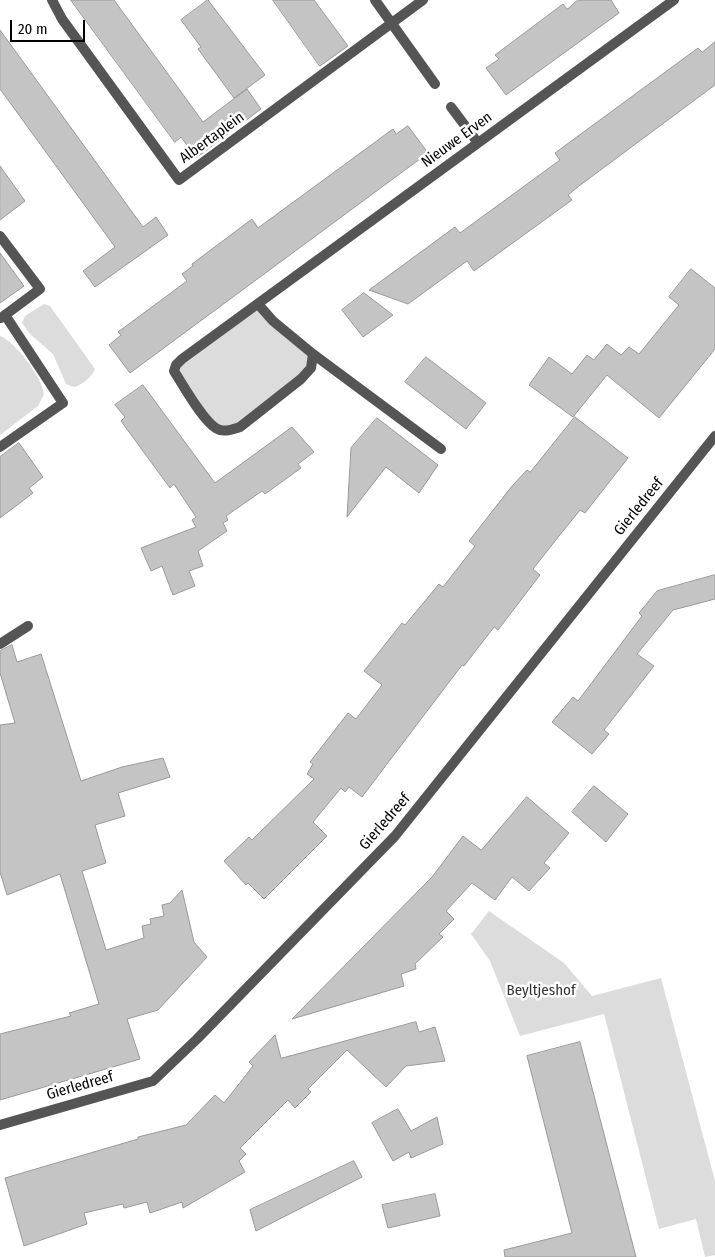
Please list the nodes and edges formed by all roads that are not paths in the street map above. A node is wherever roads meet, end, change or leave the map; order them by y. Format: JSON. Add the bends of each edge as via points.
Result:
{"nodes":[{"id":1,"x":52,"y":0,"type":"edge"},
{"id":2,"x":375,"y":0,"type":"edge"},
{"id":3,"x":423,"y":0,"type":"edge"},
{"id":4,"x":674,"y":0,"type":"edge"},
{"id":5,"x":392,"y":22,"type":"junction"},
{"id":6,"x":435,"y":84,"type":"dead end"},
{"id":7,"x":451,"y":107,"type":"dead end"},
{"id":8,"x":478,"y":143,"type":"junction"},
{"id":9,"x":0,"y":236,"type":"edge"},
{"id":10,"x":258,"y":304,"type":"junction"},
{"id":11,"x":3,"y":317,"type":"edge"},
{"id":12,"x":313,"y":354,"type":"junction"},
{"id":13,"x":715,"y":436,"type":"edge"},
{"id":14,"x":0,"y":447,"type":"edge"},
{"id":15,"x":441,"y":450,"type":"dead end"},
{"id":16,"x":28,"y":626,"type":"dead end"},
{"id":17,"x":0,"y":644,"type":"edge"},
{"id":18,"x":0,"y":1125,"type":"edge"}],
"edges":[{"from":1,"to":5,"type":"street","name":"Albertaplein","via":[[62,19],[179,180]]},
{"from":2,"to":5,"type":"street"},
{"from":3,"to":5,"type":"street"},
{"from":4,"to":8,"type":"street","name":"Nieuwe Erven"},
{"from":5,"to":6,"type":"street"},
{"from":7,"to":8,"type":"street"},
{"from":8,"to":10,"type":"street","name":"Nieuwe Erven"},
{"from":9,"to":11,"type":"street","via":[[40,290]]},
{"from":10,"to":12,"type":"street"},
{"from":10,"to":12,"type":"street","name":"Nieuwe Erven","via":[[176,365],[174,371],[210,424],[220,430],[240,427],[301,379],[311,368]]},
{"from":11,"to":14,"type":"street","via":[[63,403]]},
{"from":12,"to":15,"type":"street"},
{"from":13,"to":18,"type":"street","name":"Gierledreef","via":[[395,836],[197,1039],[153,1081]]},
{"from":16,"to":17,"type":"street"}]}
